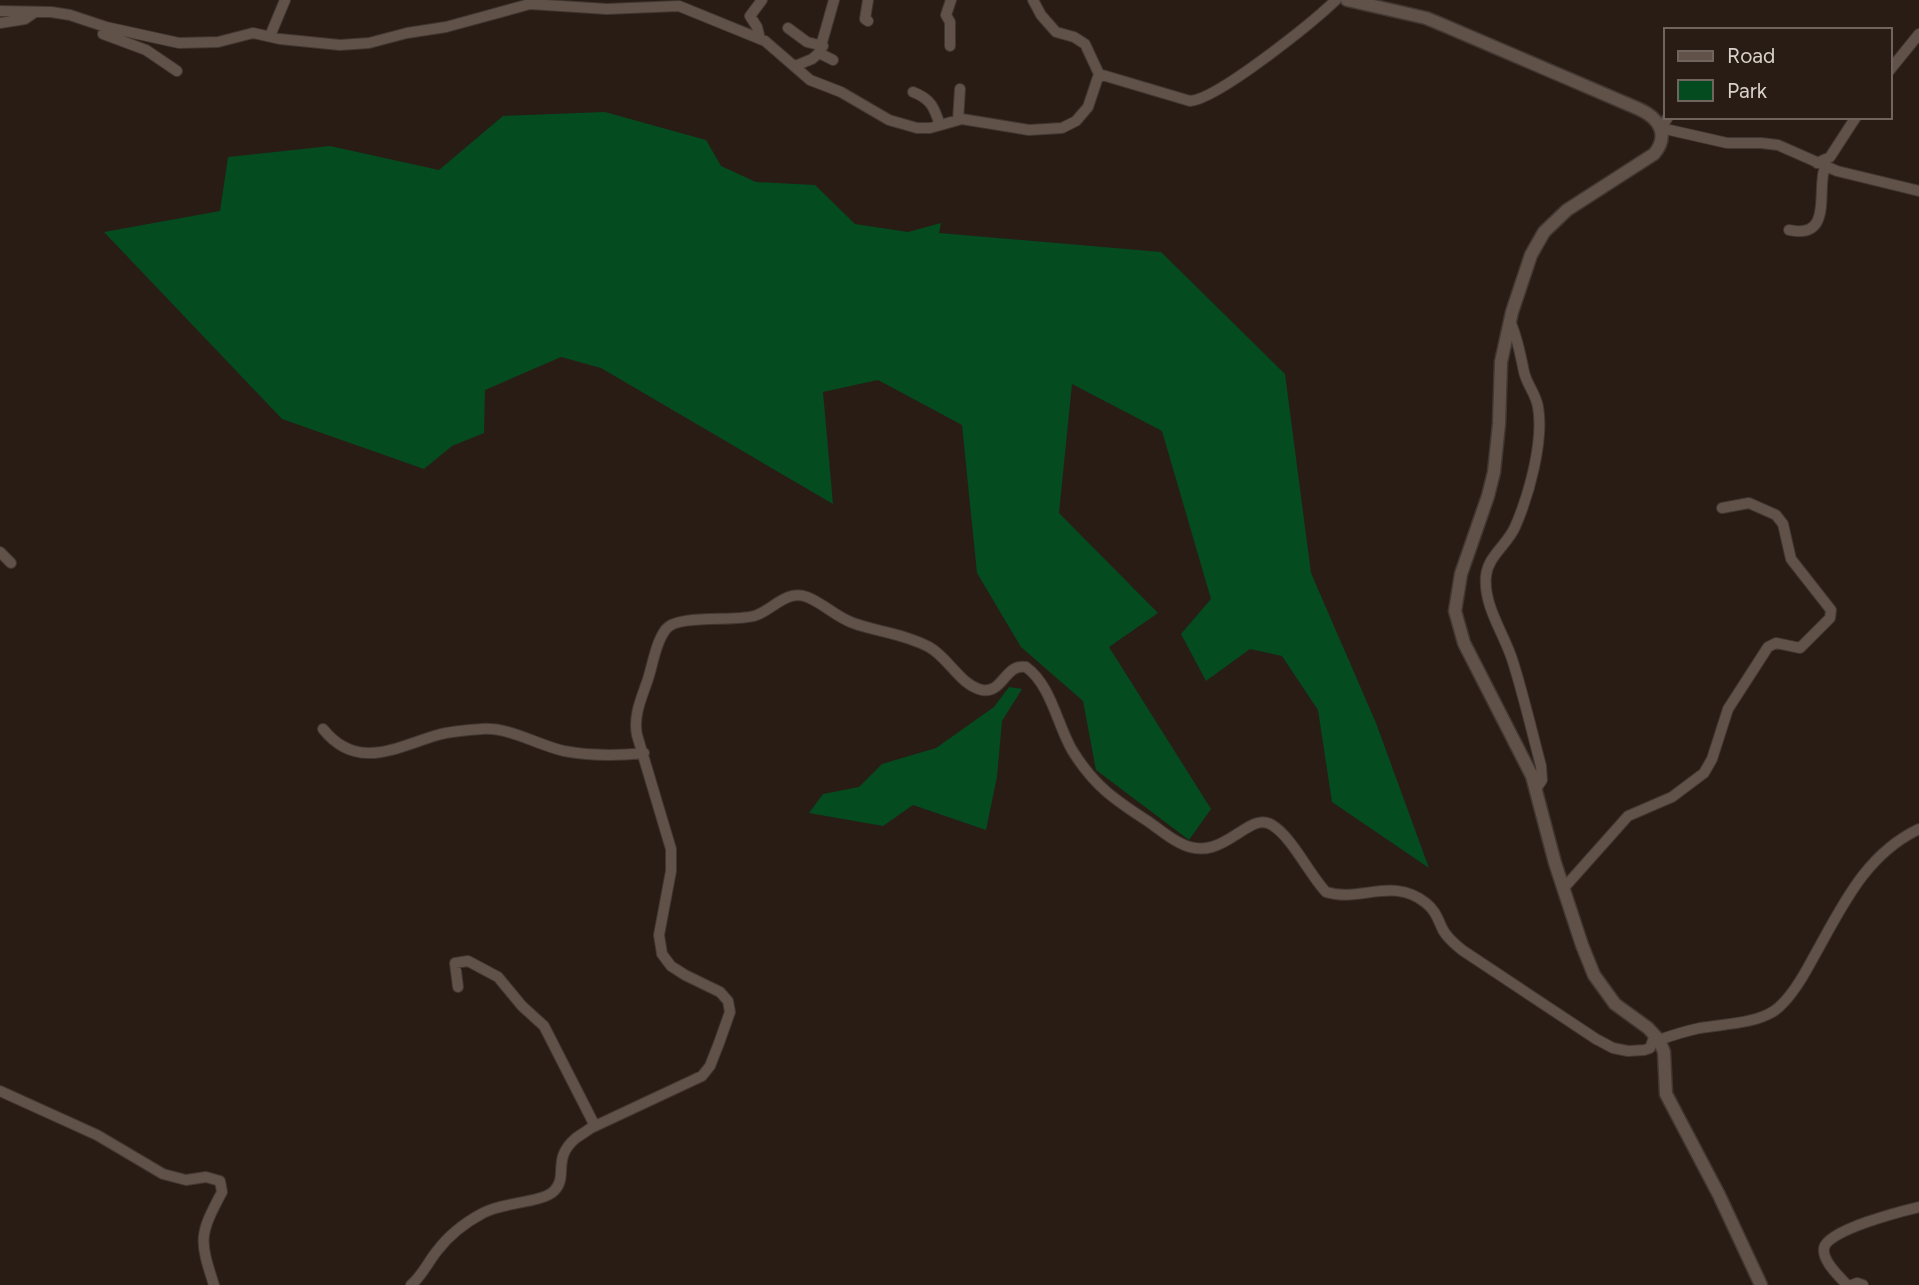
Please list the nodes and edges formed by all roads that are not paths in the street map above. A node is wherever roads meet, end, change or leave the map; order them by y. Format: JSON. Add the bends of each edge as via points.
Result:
{"nodes":[{"id":1,"x":285,"y":0,"type":"edge"},
{"id":2,"x":762,"y":0,"type":"edge"},
{"id":3,"x":834,"y":0,"type":"edge"},
{"id":4,"x":868,"y":0,"type":"edge"},
{"id":5,"x":951,"y":0,"type":"edge"},
{"id":6,"x":1033,"y":0,"type":"edge"},
{"id":7,"x":1336,"y":0,"type":"edge"},
{"id":8,"x":1347,"y":0,"type":"edge"},
{"id":9,"x":675,"y":3,"type":"edge"},
{"id":10,"x":0,"y":10,"type":"edge"},
{"id":11,"x":37,"y":11,"type":"junction"},
{"id":12,"x":868,"y":21,"type":"dead end"},
{"id":13,"x":0,"y":23,"type":"edge"},
{"id":14,"x":106,"y":27,"type":"junction"},
{"id":15,"x":788,"y":28,"type":"dead end"},
{"id":16,"x":1919,"y":34,"type":"edge"},
{"id":17,"x":270,"y":36,"type":"junction"},
{"id":18,"x":760,"y":39,"type":"junction"},
{"id":19,"x":950,"y":46,"type":"dead end"},
{"id":20,"x":821,"y":49,"type":"junction"},
{"id":21,"x":833,"y":60,"type":"dead end"},
{"id":22,"x":795,"y":66,"type":"junction"},
{"id":23,"x":1891,"y":69,"type":"edge"},
{"id":24,"x":177,"y":71,"type":"dead end"},
{"id":25,"x":1099,"y":74,"type":"junction"},
{"id":26,"x":960,"y":89,"type":"dead end"},
{"id":27,"x":913,"y":92,"type":"dead end"},
{"id":28,"x":1855,"y":119,"type":"edge"},
{"id":29,"x":958,"y":120,"type":"junction"},
{"id":30,"x":1664,"y":123,"type":"edge"},
{"id":31,"x":940,"y":125,"type":"junction"},
{"id":32,"x":1821,"y":164,"type":"junction"},
{"id":33,"x":1919,"y":191,"type":"edge"},
{"id":34,"x":1789,"y":230,"type":"dead end"},
{"id":35,"x":1510,"y":321,"type":"junction"},
{"id":36,"x":1722,"y":508,"type":"dead end"},
{"id":37,"x":0,"y":552,"type":"edge"},
{"id":38,"x":11,"y":563,"type":"dead end"},
{"id":39,"x":323,"y":729,"type":"dead end"},
{"id":40,"x":644,"y":753,"type":"junction"},
{"id":41,"x":1536,"y":789,"type":"junction"},
{"id":42,"x":1919,"y":828,"type":"edge"},
{"id":43,"x":1563,"y":889,"type":"junction"},
{"id":44,"x":458,"y":987,"type":"dead end"},
{"id":45,"x":1657,"y":1038,"type":"junction"},
{"id":46,"x":0,"y":1091,"type":"edge"},
{"id":47,"x":596,"y":1126,"type":"junction"},
{"id":48,"x":1919,"y":1207,"type":"edge"},
{"id":49,"x":214,"y":1285,"type":"edge"},
{"id":50,"x":411,"y":1285,"type":"edge"},
{"id":51,"x":1761,"y":1285,"type":"edge"},
{"id":52,"x":1847,"y":1285,"type":"edge"},
{"id":53,"x":1853,"y":1285,"type":"edge"},
{"id":54,"x":1863,"y":1285,"type":"edge"}],
"edges":[{"from":1,"to":17,"type":"street"},
{"from":2,"to":18,"type":"street","via":[[750,16]]},
{"from":3,"to":20,"type":"street"},
{"from":4,"to":12,"type":"street"},
{"from":5,"to":19,"type":"street","via":[[946,15]]},
{"from":6,"to":25,"type":"street","via":[[1056,32],[1084,44]]},
{"from":7,"to":25,"type":"street","via":[[1201,99],[1190,101]]},
{"from":8,"to":30,"type":"street","via":[[1426,18]]},
{"from":9,"to":17,"type":"street","via":[[607,9],[530,4],[357,44]]},
{"from":9,"to":18,"type":"street"},
{"from":10,"to":11,"type":"street"},
{"from":11,"to":13,"type":"street","via":[[25,19]]},
{"from":11,"to":14,"type":"street","via":[[70,15]]},
{"from":14,"to":17,"type":"street","via":[[193,44],[253,33]]},
{"from":14,"to":24,"type":"street","via":[[103,34],[146,50]]},
{"from":15,"to":20,"type":"street"},
{"from":16,"to":23,"type":"street"},
{"from":18,"to":22,"type":"street"},
{"from":20,"to":21,"type":"street"},
{"from":20,"to":22,"type":"street"},
{"from":22,"to":31,"type":"street","via":[[810,80],[889,120],[917,128]]},
{"from":25,"to":29,"type":"street","via":[[1088,107],[1062,128],[1029,130]]},
{"from":26,"to":29,"type":"street"},
{"from":27,"to":31,"type":"street","via":[[932,103]]},
{"from":28,"to":32,"type":"street"},
{"from":29,"to":31,"type":"street"},
{"from":30,"to":32,"type":"street","via":[[1727,143],[1778,145]]},
{"from":30,"to":35,"type":"street","via":[[1661,144],[1654,154],[1567,210],[1544,232],[1531,255]]},
{"from":32,"to":33,"type":"street"},
{"from":32,"to":34,"type":"street","via":[[1819,218],[1810,230]]},
{"from":35,"to":41,"type":"street","via":[[1501,362],[1494,472],[1461,574],[1455,611],[1464,643]]},
{"from":35,"to":41,"type":"street","via":[[1537,402],[1539,433],[1521,512],[1512,534],[1489,564],[1486,592],[1514,665],[1541,766],[1542,780]]},
{"from":36,"to":43,"type":"street","via":[[1749,503],[1780,519],[1791,559],[1831,610],[1830,618],[1800,648],[1770,645],[1728,709],[1704,773],[1672,797],[1628,816]]},
{"from":37,"to":38,"type":"street"},
{"from":39,"to":40,"type":"street","via":[[335,744],[376,754],[437,735],[485,729],[606,757]]},
{"from":40,"to":45,"type":"street","via":[[636,719],[666,628],[690,619],[752,617],[788,597],[806,597],[850,622],[929,647],[976,688],[993,689],[1013,668],[1026,667],[1038,678],[1072,749],[1095,783],[1182,845],[1211,848],[1253,824],[1270,823],[1326,892],[1404,891],[1428,905],[1462,950],[1585,1033],[1628,1051],[1647,1049]]},
{"from":40,"to":47,"type":"street","via":[[672,859],[659,935],[662,954],[678,971],[720,992],[730,1012],[702,1076]]},
{"from":41,"to":43,"type":"street"},
{"from":42,"to":45,"type":"street","via":[[1896,841],[1864,871],[1804,975],[1772,1013]]},
{"from":43,"to":45,"type":"street","via":[[1582,946],[1603,989]]},
{"from":44,"to":47,"type":"street","via":[[454,963],[468,961],[498,976],[544,1026]]},
{"from":45,"to":51,"type":"street","via":[[1664,1052],[1666,1094]]},
{"from":46,"to":49,"type":"street","via":[[85,1129],[163,1174],[220,1181],[222,1192],[203,1235]]},
{"from":47,"to":50,"type":"street","via":[[564,1150],[554,1191],[495,1207],[474,1218],[444,1242]]},
{"from":48,"to":52,"type":"street","via":[[1829,1240],[1824,1248],[1826,1259]]},
{"from":53,"to":54,"type":"street"}]}
